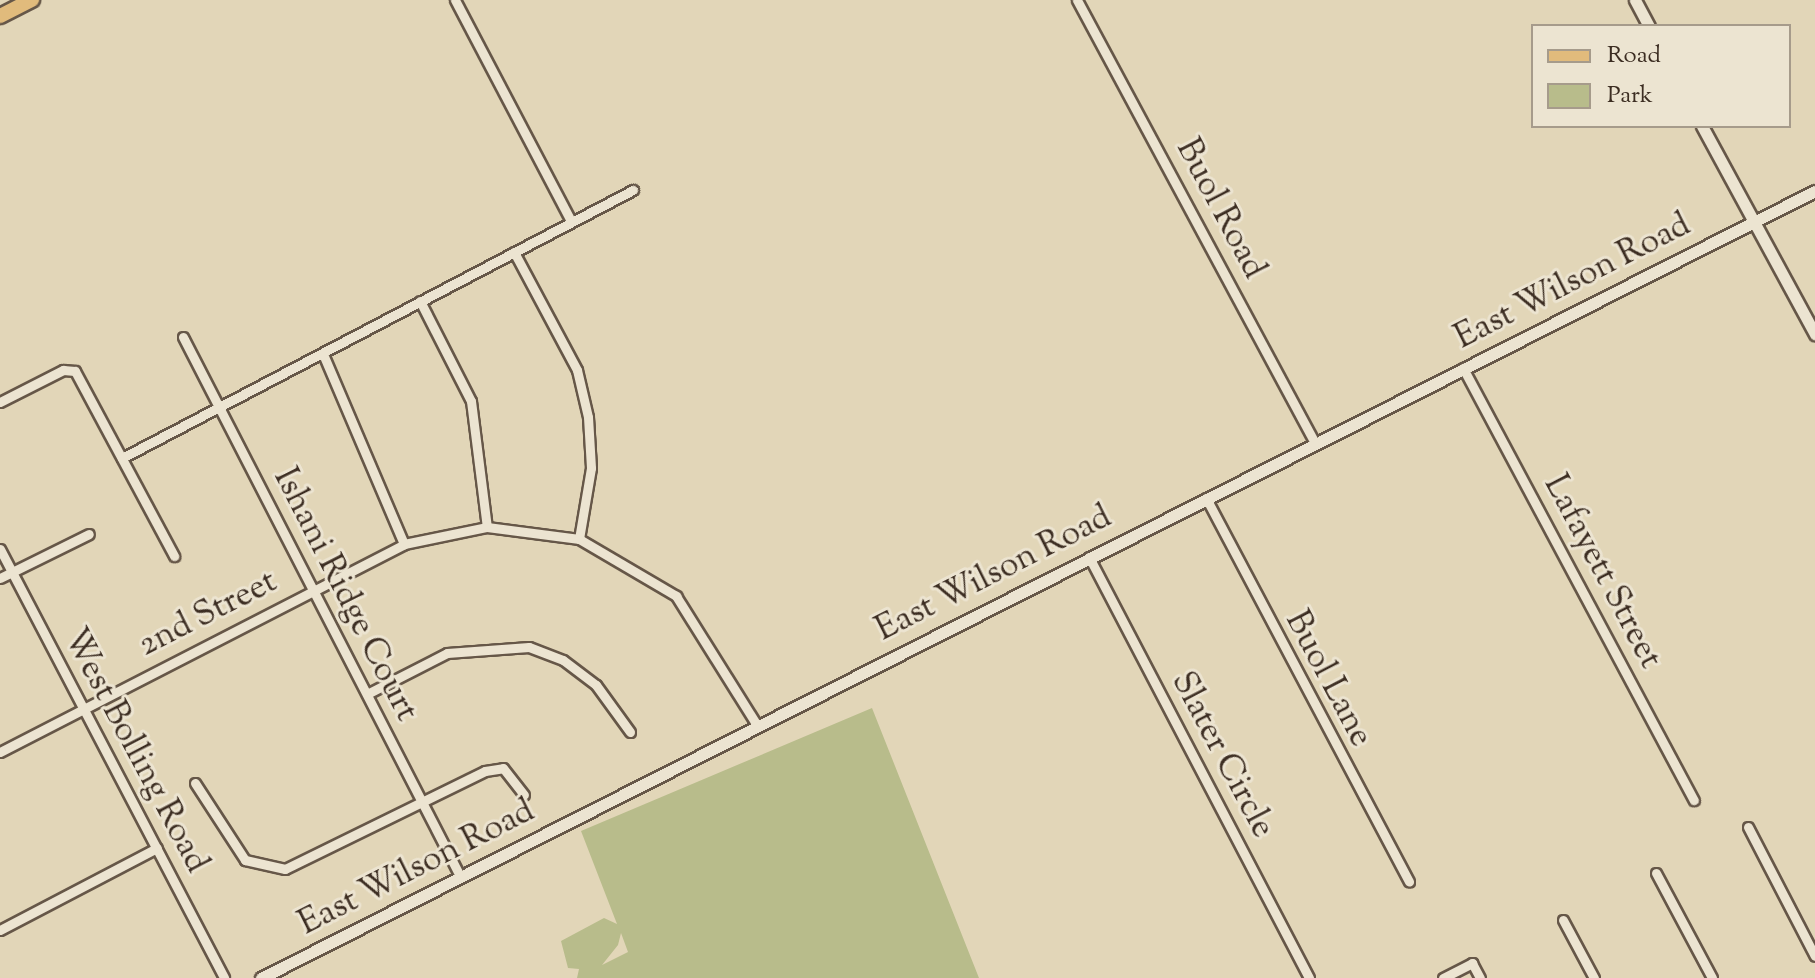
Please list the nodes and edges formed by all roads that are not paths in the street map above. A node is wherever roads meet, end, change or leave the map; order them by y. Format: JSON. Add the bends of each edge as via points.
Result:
{"nodes":[{"id":1,"x":32,"y":0,"type":"edge"},
{"id":2,"x":455,"y":0,"type":"edge"},
{"id":3,"x":1077,"y":0,"type":"edge"},
{"id":4,"x":1635,"y":0,"type":"edge"},
{"id":5,"x":0,"y":16,"type":"edge"},
{"id":6,"x":1648,"y":24,"type":"edge"},
{"id":7,"x":1703,"y":128,"type":"edge"},
{"id":8,"x":633,"y":190,"type":"dead end"},
{"id":9,"x":1815,"y":191,"type":"edge"},
{"id":10,"x":571,"y":221,"type":"junction"},
{"id":11,"x":1753,"y":222,"type":"junction"},
{"id":12,"x":514,"y":252,"type":"junction"},
{"id":13,"x":420,"y":301,"type":"junction"},
{"id":14,"x":1814,"y":331,"type":"edge"},
{"id":15,"x":183,"y":337,"type":"dead end"},
{"id":16,"x":323,"y":354,"type":"junction"},
{"id":17,"x":1463,"y":368,"type":"junction"},
{"id":18,"x":0,"y":402,"type":"edge"},
{"id":19,"x":220,"y":408,"type":"junction"},
{"id":20,"x":1315,"y":443,"type":"junction"},
{"id":21,"x":122,"y":458,"type":"junction"},
{"id":22,"x":1206,"y":498,"type":"junction"},
{"id":23,"x":487,"y":527,"type":"junction"},
{"id":24,"x":89,"y":534,"type":"dead end"},
{"id":25,"x":579,"y":539,"type":"junction"},
{"id":26,"x":404,"y":544,"type":"junction"},
{"id":27,"x":0,"y":549,"type":"edge"},
{"id":28,"x":174,"y":556,"type":"dead end"},
{"id":29,"x":1089,"y":557,"type":"junction"},
{"id":30,"x":12,"y":572,"type":"junction"},
{"id":31,"x":0,"y":578,"type":"edge"},
{"id":32,"x":313,"y":589,"type":"junction"},
{"id":33,"x":367,"y":694,"type":"junction"},
{"id":34,"x":84,"y":708,"type":"junction"},
{"id":35,"x":757,"y":725,"type":"junction"},
{"id":36,"x":630,"y":732,"type":"dead end"},
{"id":37,"x":0,"y":752,"type":"edge"},
{"id":38,"x":195,"y":783,"type":"dead end"},
{"id":39,"x":524,"y":795,"type":"dead end"},
{"id":40,"x":1694,"y":800,"type":"dead end"},
{"id":41,"x":422,"y":802,"type":"junction"},
{"id":42,"x":1748,"y":827,"type":"dead end"},
{"id":43,"x":157,"y":848,"type":"junction"},
{"id":44,"x":1656,"y":873,"type":"dead end"},
{"id":45,"x":460,"y":876,"type":"junction"},
{"id":46,"x":1409,"y":882,"type":"dead end"},
{"id":47,"x":1563,"y":920,"type":"dead end"},
{"id":48,"x":0,"y":930,"type":"edge"},
{"id":49,"x":1815,"y":956,"type":"edge"},
{"id":50,"x":224,"y":978,"type":"edge"},
{"id":51,"x":261,"y":978,"type":"edge"},
{"id":52,"x":1309,"y":978,"type":"edge"},
{"id":53,"x":1443,"y":978,"type":"edge"},
{"id":54,"x":1480,"y":978,"type":"edge"},
{"id":55,"x":1594,"y":978,"type":"edge"},
{"id":56,"x":1712,"y":978,"type":"edge"}],
"edges":[{"from":1,"to":5,"type":"main road"},
{"from":2,"to":10,"type":"street"},
{"from":3,"to":20,"type":"street","name":"Buol Road"},
{"from":4,"to":6,"type":"street"},
{"from":7,"to":11,"type":"street"},
{"from":8,"to":10,"type":"street"},
{"from":9,"to":11,"type":"street","name":"East Wilson Road"},
{"from":10,"to":12,"type":"street"},
{"from":11,"to":14,"type":"street"},
{"from":11,"to":17,"type":"street","name":"East Wilson Road"},
{"from":12,"to":13,"type":"street"},
{"from":12,"to":25,"type":"street","via":[[577,370],[591,468]]},
{"from":13,"to":16,"type":"street"},
{"from":13,"to":23,"type":"street","via":[[471,401]]},
{"from":15,"to":19,"type":"street","name":"Ishani Ridge Court"},
{"from":16,"to":19,"type":"street"},
{"from":16,"to":26,"type":"street"},
{"from":17,"to":20,"type":"street","name":"East Wilson Road"},
{"from":17,"to":40,"type":"street","name":"Lafayett Street"},
{"from":18,"to":21,"type":"street","via":[[63,370],[75,371]]},
{"from":19,"to":21,"type":"street"},
{"from":19,"to":32,"type":"street","name":"Ishani Ridge Court"},
{"from":20,"to":22,"type":"street","name":"East Wilson Road"},
{"from":21,"to":28,"type":"street"},
{"from":22,"to":29,"type":"street","name":"East Wilson Road"},
{"from":22,"to":46,"type":"street","name":"Buol Lane"},
{"from":23,"to":25,"type":"street","name":"2nd Street"},
{"from":23,"to":26,"type":"street","name":"2nd Street"},
{"from":24,"to":30,"type":"street"},
{"from":25,"to":35,"type":"street","via":[[676,596]]},
{"from":26,"to":32,"type":"street","name":"2nd Street"},
{"from":27,"to":30,"type":"street","name":"West Bolling Road"},
{"from":29,"to":35,"type":"street","name":"East Wilson Road"},
{"from":29,"to":52,"type":"street","name":"Slater Circle"},
{"from":30,"to":31,"type":"street"},
{"from":30,"to":34,"type":"street","name":"West Bolling Road"},
{"from":32,"to":33,"type":"street","name":"Ishani Ridge Court"},
{"from":32,"to":34,"type":"street","name":"2nd Street"},
{"from":33,"to":36,"type":"street","via":[[447,653],[529,647],[563,660],[596,685]]},
{"from":33,"to":41,"type":"street","name":"Ishani Ridge Court"},
{"from":34,"to":37,"type":"street","name":"2nd Street"},
{"from":34,"to":43,"type":"street","name":"West Bolling Road"},
{"from":35,"to":45,"type":"street","name":"East Wilson Road"},
{"from":38,"to":41,"type":"street","via":[[245,860],[285,869]]},
{"from":39,"to":41,"type":"street","via":[[503,768]]},
{"from":41,"to":45,"type":"street","name":"Ishani Ridge Court"},
{"from":42,"to":49,"type":"street"},
{"from":43,"to":48,"type":"street"},
{"from":43,"to":50,"type":"street","name":"West Bolling Road"},
{"from":44,"to":56,"type":"street"},
{"from":45,"to":51,"type":"street","name":"East Wilson Road"},
{"from":47,"to":55,"type":"street"},
{"from":53,"to":54,"type":"street","via":[[1472,963]]}]}
